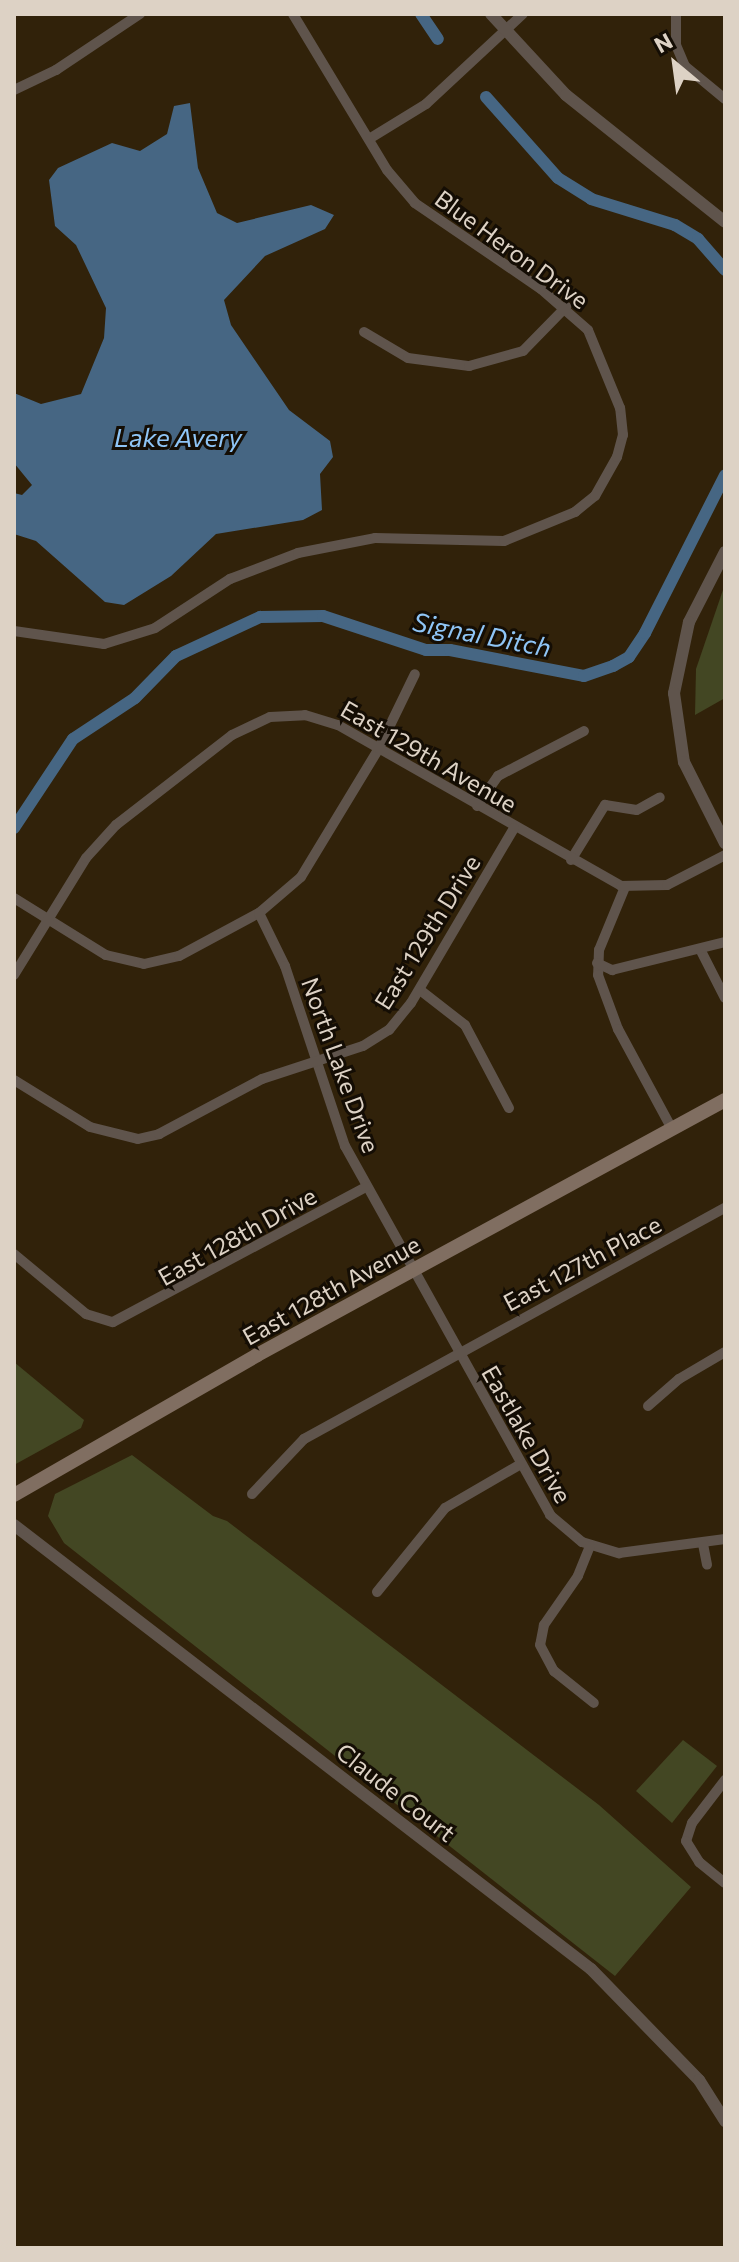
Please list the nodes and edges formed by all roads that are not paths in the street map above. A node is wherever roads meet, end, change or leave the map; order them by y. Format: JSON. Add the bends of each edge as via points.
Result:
{"nodes":[{"id":1,"x":140,"y":14,"type":"edge"},
{"id":2,"x":293,"y":14,"type":"edge"},
{"id":3,"x":491,"y":14,"type":"edge"},
{"id":4,"x":523,"y":14,"type":"edge"},
{"id":5,"x":676,"y":14,"type":"edge"},
{"id":6,"x":504,"y":31,"type":"junction"},
{"id":7,"x":14,"y":90,"type":"edge"},
{"id":8,"x":725,"y":99,"type":"edge"},
{"id":9,"x":369,"y":139,"type":"junction"},
{"id":10,"x":725,"y":222,"type":"edge"},
{"id":11,"x":566,"y":307,"type":"junction"},
{"id":12,"x":364,"y":332,"type":"dead end"},
{"id":13,"x":725,"y":552,"type":"edge"},
{"id":14,"x":14,"y":631,"type":"edge"},
{"id":15,"x":415,"y":674,"type":"dead end"},
{"id":16,"x":584,"y":731,"type":"dead end"},
{"id":17,"x":379,"y":748,"type":"junction"},
{"id":18,"x":660,"y":797,"type":"dead end"},
{"id":19,"x":477,"y":806,"type":"junction"},
{"id":20,"x":514,"y":828,"type":"junction"},
{"id":21,"x":725,"y":843,"type":"edge"},
{"id":22,"x":725,"y":855,"type":"edge"},
{"id":23,"x":571,"y":860,"type":"junction"},
{"id":24,"x":625,"y":887,"type":"junction"},
{"id":25,"x":14,"y":898,"type":"edge"},
{"id":26,"x":259,"y":913,"type":"junction"},
{"id":27,"x":47,"y":917,"type":"junction"},
{"id":28,"x":725,"y":942,"type":"edge"},
{"id":29,"x":700,"y":949,"type":"junction"},
{"id":30,"x":597,"y":963,"type":"junction"},
{"id":31,"x":14,"y":975,"type":"edge"},
{"id":32,"x":420,"y":990,"type":"junction"},
{"id":33,"x":725,"y":998,"type":"edge"},
{"id":34,"x":315,"y":1061,"type":"junction"},
{"id":35,"x":14,"y":1080,"type":"edge"},
{"id":36,"x":725,"y":1100,"type":"edge"},
{"id":37,"x":509,"y":1108,"type":"dead end"},
{"id":38,"x":672,"y":1129,"type":"junction"},
{"id":39,"x":366,"y":1187,"type":"junction"},
{"id":40,"x":725,"y":1208,"type":"edge"},
{"id":41,"x":14,"y":1254,"type":"edge"},
{"id":42,"x":412,"y":1271,"type":"junction"},
{"id":43,"x":725,"y":1352,"type":"edge"},
{"id":44,"x":457,"y":1353,"type":"junction"},
{"id":45,"x":648,"y":1406,"type":"dead end"},
{"id":46,"x":521,"y":1464,"type":"junction"},
{"id":47,"x":252,"y":1494,"type":"dead end"},
{"id":48,"x":14,"y":1495,"type":"edge"},
{"id":49,"x":14,"y":1525,"type":"edge"},
{"id":50,"x":725,"y":1539,"type":"edge"},
{"id":51,"x":703,"y":1544,"type":"junction"},
{"id":52,"x":590,"y":1546,"type":"junction"},
{"id":53,"x":707,"y":1565,"type":"dead end"},
{"id":54,"x":377,"y":1592,"type":"dead end"},
{"id":55,"x":594,"y":1703,"type":"dead end"},
{"id":56,"x":725,"y":1780,"type":"edge"},
{"id":57,"x":725,"y":1883,"type":"edge"},
{"id":58,"x":725,"y":2121,"type":"edge"}],
"edges":[{"from":1,"to":7,"type":"street","via":[[56,70]]},
{"from":2,"to":9,"type":"street","name":"Blue Heron Drive"},
{"from":3,"to":6,"type":"street"},
{"from":4,"to":6,"type":"street"},
{"from":5,"to":8,"type":"street","via":[[676,45],[685,66]]},
{"from":6,"to":9,"type":"street","via":[[426,104]]},
{"from":6,"to":10,"type":"street","via":[[566,95]]},
{"from":9,"to":11,"type":"street","name":"Blue Heron Drive","via":[[400,187],[434,220]]},
{"from":11,"to":12,"type":"street","via":[[523,351],[469,366],[408,358]]},
{"from":11,"to":14,"type":"street","name":"Blue Heron Drive","via":[[601,351],[623,435],[608,477],[575,512],[504,541],[375,538],[298,553],[230,579],[129,638],[104,644]]},
{"from":13,"to":21,"type":"street","via":[[689,622],[674,693],[684,762]]},
{"from":15,"to":17,"type":"street"},
{"from":16,"to":19,"type":"street","via":[[498,776]]},
{"from":17,"to":19,"type":"street","name":"East 129th Avenue"},
{"from":17,"to":26,"type":"street","via":[[301,877]]},
{"from":17,"to":27,"type":"street","name":"East 129th Avenue","via":[[338,725],[305,715],[250,724],[116,825]]},
{"from":18,"to":23,"type":"street","via":[[637,810],[605,805]]},
{"from":19,"to":20,"type":"street","name":"East 129th Avenue"},
{"from":20,"to":23,"type":"street","name":"East 129th Avenue"},
{"from":20,"to":32,"type":"street","name":"East 129th Drive"},
{"from":22,"to":24,"type":"street","name":"East 129th Avenue","via":[[667,885]]},
{"from":23,"to":24,"type":"street","name":"East 129th Avenue"},
{"from":24,"to":30,"type":"street"},
{"from":25,"to":27,"type":"street"},
{"from":26,"to":27,"type":"street","via":[[172,960],[144,964],[106,955]]},
{"from":26,"to":34,"type":"street","name":"North Lake Drive","via":[[285,966]]},
{"from":27,"to":31,"type":"street","name":"East 129th Avenue"},
{"from":28,"to":29,"type":"street"},
{"from":29,"to":30,"type":"street","via":[[612,970]]},
{"from":29,"to":33,"type":"street"},
{"from":30,"to":38,"type":"street","via":[[618,1029]]},
{"from":32,"to":34,"type":"street","name":"East 129th Drive","via":[[389,1030],[363,1046]]},
{"from":32,"to":37,"type":"street","via":[[465,1025]]},
{"from":34,"to":35,"type":"street","name":"East 129th Drive","via":[[262,1079],[159,1134],[138,1139],[90,1127]]},
{"from":34,"to":39,"type":"street","name":"North Lake Drive","via":[[345,1146]]},
{"from":36,"to":38,"type":"main road","name":"East 128th Avenue"},
{"from":38,"to":42,"type":"main road","name":"East 128th Avenue"},
{"from":39,"to":41,"type":"street","name":"East 128th Drive","via":[[127,1319],[104,1322],[86,1314]]},
{"from":39,"to":42,"type":"street","name":"North Lake Drive"},
{"from":40,"to":44,"type":"street","name":"East 127th Place"},
{"from":42,"to":44,"type":"street","name":"Eastlake Drive"},
{"from":42,"to":48,"type":"main road","name":"East 128th Avenue"},
{"from":43,"to":45,"type":"street","via":[[679,1379]]},
{"from":44,"to":46,"type":"street","name":"Eastlake Drive"},
{"from":44,"to":47,"type":"street","name":"East 127th Place","via":[[304,1439]]},
{"from":46,"to":52,"type":"street","name":"Eastlake Drive","via":[[556,1522]]},
{"from":46,"to":54,"type":"street","via":[[445,1508]]},
{"from":49,"to":58,"type":"street","name":"Claude Court","via":[[591,1969],[699,2080]]},
{"from":50,"to":51,"type":"street","name":"Eastlake Drive"},
{"from":51,"to":52,"type":"street","name":"Eastlake Drive","via":[[635,1553]]},
{"from":51,"to":53,"type":"street"},
{"from":52,"to":55,"type":"street","via":[[539,1638],[547,1663]]},
{"from":56,"to":57,"type":"street","via":[[692,1823],[687,1846]]}]}
